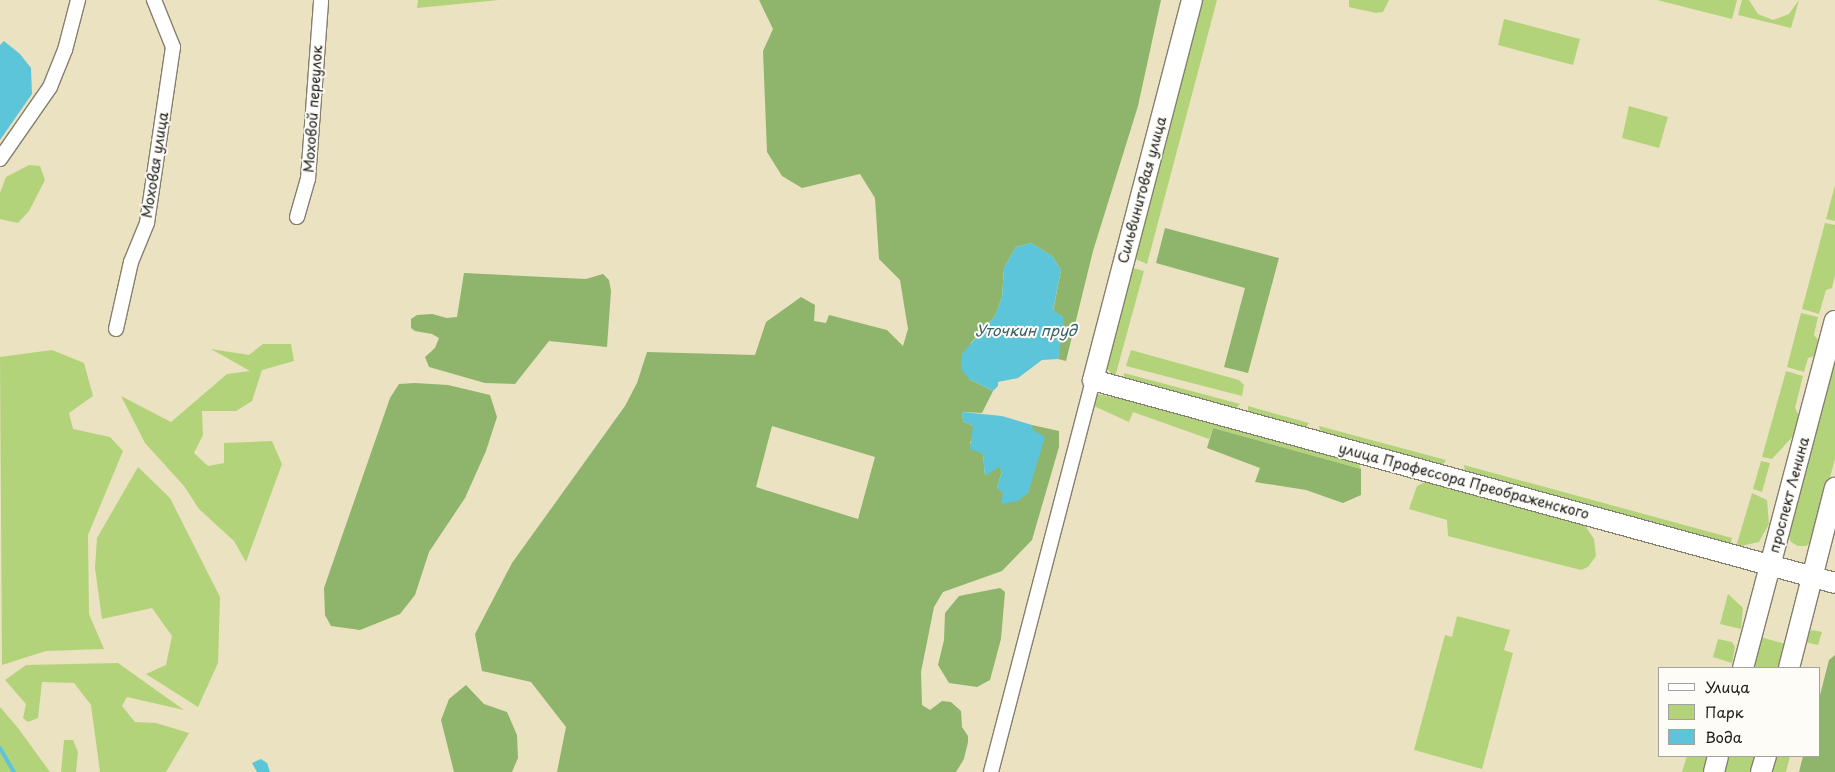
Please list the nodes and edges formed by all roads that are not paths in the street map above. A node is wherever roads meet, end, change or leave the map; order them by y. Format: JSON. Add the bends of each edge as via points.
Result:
{"nodes":[{"id":1,"x":154,"y":0,"type":"edge"},
{"id":2,"x":321,"y":0,"type":"edge"},
{"id":3,"x":1192,"y":0,"type":"edge"},
{"id":4,"x":77,"y":6,"type":"edge"},
{"id":5,"x":0,"y":159,"type":"edge"},
{"id":6,"x":297,"y":217,"type":"dead end"},
{"id":7,"x":1835,"y":321,"type":"edge"},
{"id":8,"x":116,"y":329,"type":"dead end"},
{"id":9,"x":1093,"y":380,"type":"junction"},
{"id":10,"x":1835,"y":488,"type":"edge"},
{"id":11,"x":1770,"y":566,"type":"junction"},
{"id":12,"x":1812,"y":577,"type":"junction"},
{"id":13,"x":1835,"y":583,"type":"edge"},
{"id":14,"x":1742,"y":667,"type":"edge"},
{"id":15,"x":1789,"y":667,"type":"edge"},
{"id":16,"x":1718,"y":757,"type":"edge"},
{"id":17,"x":1766,"y":757,"type":"edge"},
{"id":18,"x":990,"y":772,"type":"edge"},
{"id":19,"x":1714,"y":772,"type":"edge"},
{"id":20,"x":1761,"y":772,"type":"edge"}],
"edges":[{"from":1,"to":8,"type":"street","name":"Моховая улица","via":[[173,47],[147,223],[131,262]]},
{"from":2,"to":6,"type":"street","name":"Моховой переулок","via":[[308,179]]},
{"from":3,"to":9,"type":"street","name":"Сильвинитовая улица"},
{"from":4,"to":5,"type":"street","via":[[65,50],[50,87]]},
{"from":7,"to":11,"type":"street","name":"проспект Ленина"},
{"from":9,"to":11,"type":"street","name":"улица Профессора Преображенского"},
{"from":9,"to":18,"type":"street"},
{"from":10,"to":12,"type":"street"},
{"from":11,"to":12,"type":"street","name":"улица Профессора Преображенского"},
{"from":11,"to":14,"type":"street","name":"проспект Ленина"},
{"from":12,"to":13,"type":"street","name":"улица Профессора Преображенского"},
{"from":12,"to":15,"type":"street"},
{"from":16,"to":19,"type":"street"},
{"from":17,"to":20,"type":"street"}]}
